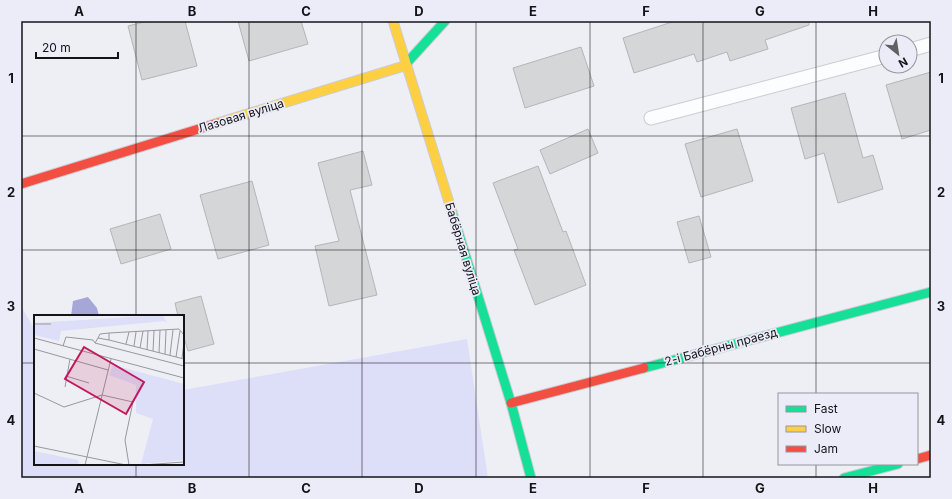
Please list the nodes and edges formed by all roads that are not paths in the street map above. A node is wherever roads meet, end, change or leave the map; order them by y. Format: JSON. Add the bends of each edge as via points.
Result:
{"nodes":[{"id":1,"x":393,"y":21,"type":"edge"},
{"id":2,"x":445,"y":21,"type":"edge"},
{"id":3,"x":931,"y":44,"type":"edge"},
{"id":4,"x":918,"y":48,"type":"edge"},
{"id":5,"x":878,"y":58,"type":"edge"},
{"id":6,"x":406,"y":65,"type":"junction"},
{"id":7,"x":651,"y":118,"type":"dead end"},
{"id":8,"x":21,"y":184,"type":"edge"},
{"id":9,"x":931,"y":292,"type":"edge"},
{"id":10,"x":511,"y":403,"type":"junction"},
{"id":11,"x":931,"y":455,"type":"edge"},
{"id":12,"x":918,"y":459,"type":"edge"},
{"id":13,"x":894,"y":465,"type":"edge"},
{"id":14,"x":531,"y":478,"type":"edge"},
{"id":15,"x":844,"y":478,"type":"edge"}],
"edges":[{"from":1,"to":6,"type":"street","name":"Бабёрная вуліца"},
{"from":2,"to":6,"type":"street"},
{"from":3,"to":4,"type":"lane"},
{"from":5,"to":7,"type":"lane"},
{"from":6,"to":8,"type":"street","name":"Лазовая вуліца"},
{"from":6,"to":10,"type":"street","name":"Бабёрная вуліца"},
{"from":9,"to":10,"type":"street","name":"2-і Бабёрны праезд"},
{"from":10,"to":14,"type":"street","name":"Бабёрная вуліца"},
{"from":11,"to":12,"type":"street"},
{"from":13,"to":15,"type":"street"}]}
